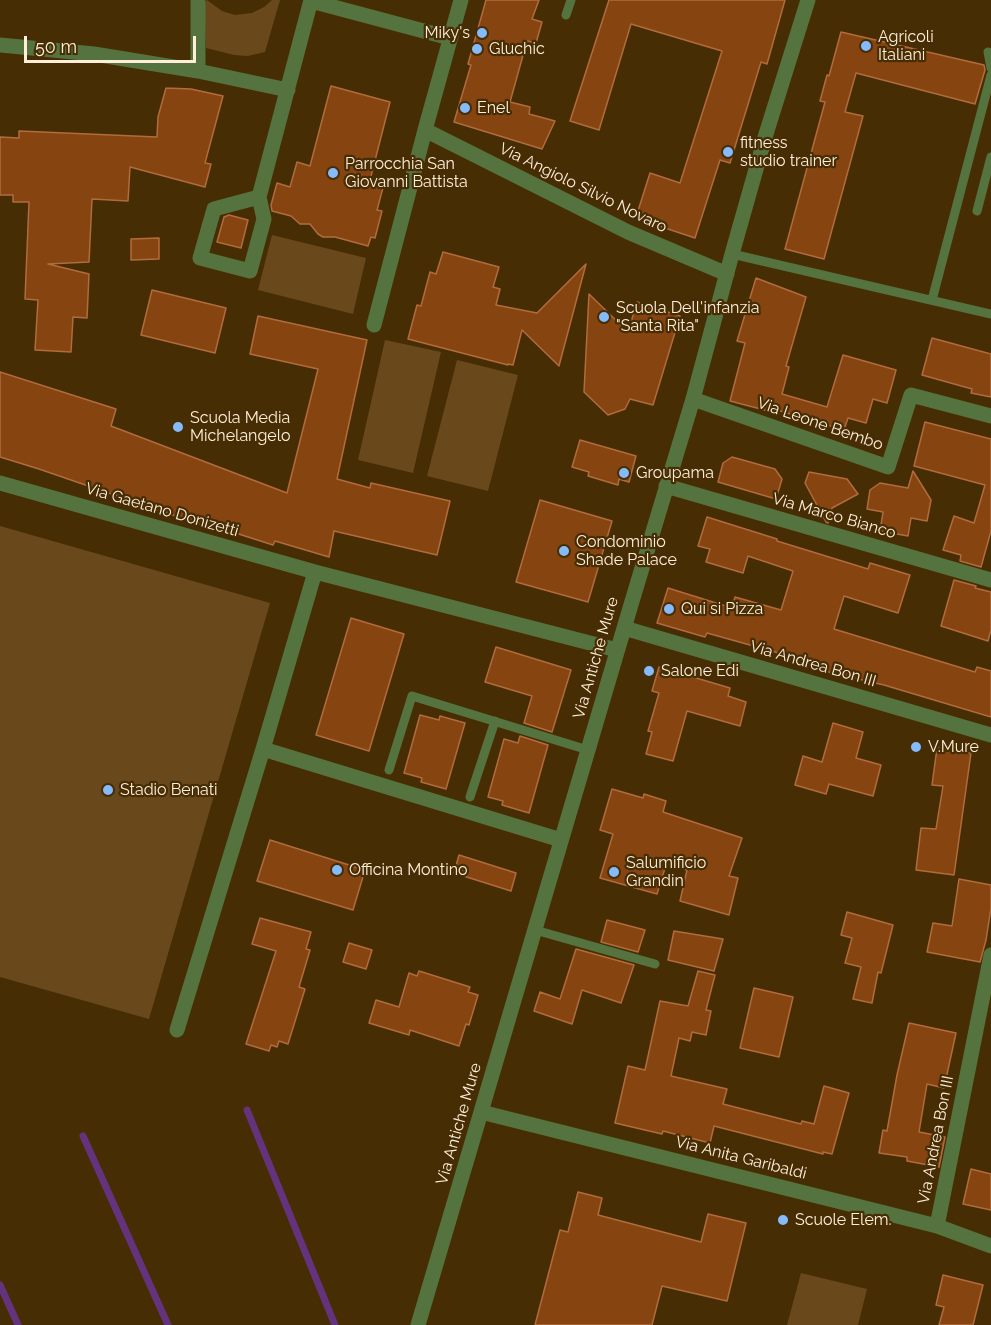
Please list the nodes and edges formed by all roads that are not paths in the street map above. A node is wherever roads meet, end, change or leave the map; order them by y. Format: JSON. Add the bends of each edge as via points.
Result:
{"nodes":[{"id":1,"x":198,"y":0,"type":"edge"},
{"id":2,"x":461,"y":0,"type":"edge"},
{"id":3,"x":571,"y":0,"type":"edge"},
{"id":4,"x":808,"y":0,"type":"edge"},
{"id":5,"x":311,"y":1,"type":"edge"},
{"id":6,"x":566,"y":15,"type":"dead end"},
{"id":7,"x":450,"y":38,"type":"junction"},
{"id":8,"x":0,"y":45,"type":"edge"},
{"id":9,"x":988,"y":52,"type":"dead end"},
{"id":10,"x":991,"y":68,"type":"edge"},
{"id":11,"x":198,"y":71,"type":"junction"},
{"id":12,"x":991,"y":75,"type":"edge"},
{"id":13,"x":288,"y":90,"type":"junction"},
{"id":14,"x":425,"y":130,"type":"junction"},
{"id":15,"x":991,"y":157,"type":"edge"},
{"id":16,"x":259,"y":197,"type":"junction"},
{"id":17,"x":977,"y":211,"type":"dead end"},
{"id":18,"x":732,"y":254,"type":"junction"},
{"id":19,"x":727,"y":274,"type":"junction"},
{"id":20,"x":932,"y":300,"type":"junction"},
{"id":21,"x":991,"y":314,"type":"edge"},
{"id":22,"x":374,"y":325,"type":"dead end"},
{"id":23,"x":693,"y":399,"type":"junction"},
{"id":24,"x":991,"y":416,"type":"edge"},
{"id":25,"x":0,"y":483,"type":"edge"},
{"id":26,"x":666,"y":486,"type":"junction"},
{"id":27,"x":315,"y":572,"type":"junction"},
{"id":28,"x":991,"y":580,"type":"edge"},
{"id":29,"x":624,"y":628,"type":"junction"},
{"id":30,"x":617,"y":650,"type":"junction"},
{"id":31,"x":495,"y":721,"type":"junction"},
{"id":32,"x":991,"y":735,"type":"edge"},
{"id":33,"x":263,"y":749,"type":"junction"},
{"id":34,"x":588,"y":750,"type":"junction"},
{"id":35,"x":388,"y":770,"type":"dead end"},
{"id":36,"x":470,"y":797,"type":"dead end"},
{"id":37,"x":561,"y":840,"type":"junction"},
{"id":38,"x":535,"y":930,"type":"junction"},
{"id":39,"x":991,"y":955,"type":"edge"},
{"id":40,"x":654,"y":964,"type":"dead end"},
{"id":41,"x":177,"y":1030,"type":"dead end"},
{"id":42,"x":481,"y":1112,"type":"junction"},
{"id":43,"x":937,"y":1226,"type":"junction"},
{"id":44,"x":991,"y":1246,"type":"edge"},
{"id":45,"x":418,"y":1325,"type":"edge"}],
"edges":[{"from":1,"to":11,"type":"street"},
{"from":2,"to":7,"type":"street"},
{"from":3,"to":6,"type":"lane"},
{"from":4,"to":18,"type":"street","name":"Via Antiche Mure"},
{"from":5,"to":7,"type":"street"},
{"from":5,"to":13,"type":"street"},
{"from":7,"to":14,"type":"street"},
{"from":8,"to":11,"type":"street","via":[[94,54]]},
{"from":9,"to":10,"type":"lane"},
{"from":11,"to":13,"type":"street"},
{"from":12,"to":20,"type":"lane"},
{"from":13,"to":16,"type":"street"},
{"from":14,"to":19,"type":"street","name":"Via Angiolo Silvio Novaro","via":[[628,232]]},
{"from":14,"to":22,"type":"street"},
{"from":15,"to":17,"type":"lane"},
{"from":16,"to":16,"type":"street","via":[[264,219],[250,272],[200,258],[214,209]]},
{"from":18,"to":19,"type":"street","name":"Via Antiche Mure"},
{"from":18,"to":20,"type":"lane"},
{"from":19,"to":23,"type":"street","name":"Via Antiche Mure"},
{"from":20,"to":21,"type":"lane"},
{"from":23,"to":24,"type":"street","name":"Via Leone Bembo","via":[[888,467],[911,395]]},
{"from":23,"to":26,"type":"street","name":"Via Antiche Mure"},
{"from":25,"to":27,"type":"street","name":"Via Gaetano Donizetti"},
{"from":26,"to":28,"type":"street","name":"Via Marco Bianco"},
{"from":26,"to":29,"type":"street","name":"Via Antiche Mure"},
{"from":27,"to":30,"type":"street","name":"Via Gaetano Donizetti"},
{"from":27,"to":33,"type":"street"},
{"from":29,"to":30,"type":"street","name":"Via Antiche Mure"},
{"from":29,"to":32,"type":"street","name":"Via Andrea Bon III"},
{"from":30,"to":34,"type":"street","name":"Via Antiche Mure"},
{"from":31,"to":34,"type":"lane"},
{"from":31,"to":35,"type":"lane","via":[[412,696]]},
{"from":31,"to":36,"type":"lane"},
{"from":33,"to":37,"type":"street"},
{"from":33,"to":41,"type":"street"},
{"from":34,"to":37,"type":"street","name":"Via Antiche Mure"},
{"from":37,"to":38,"type":"street","name":"Via Antiche Mure"},
{"from":38,"to":40,"type":"lane"},
{"from":38,"to":42,"type":"street","name":"Via Antiche Mure"},
{"from":39,"to":43,"type":"street","name":"Via Andrea Bon III"},
{"from":42,"to":43,"type":"street","name":"Via Anita Garibaldi"},
{"from":42,"to":45,"type":"street","name":"Via Antiche Mure"},
{"from":43,"to":44,"type":"street","name":"Via Anita Garibaldi"}]}
